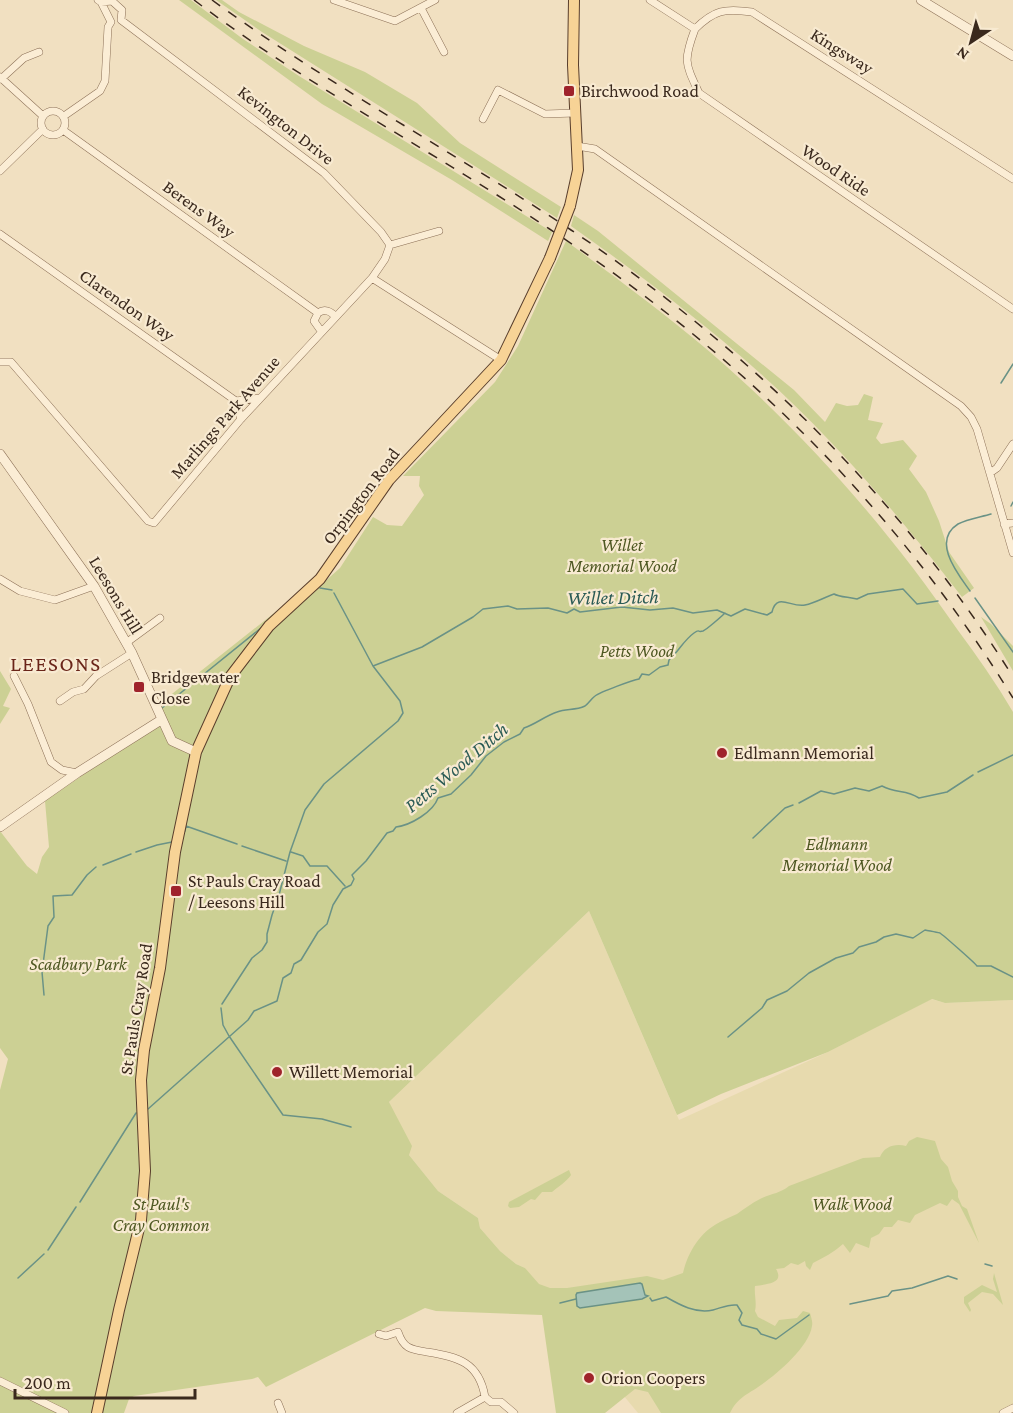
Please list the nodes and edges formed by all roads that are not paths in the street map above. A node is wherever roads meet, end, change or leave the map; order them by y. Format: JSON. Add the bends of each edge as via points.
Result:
{"nodes":[{"id":1,"x":334,"y":0,"type":"edge"},
{"id":2,"x":435,"y":0,"type":"edge"},
{"id":3,"x":574,"y":0,"type":"edge"},
{"id":4,"x":650,"y":0,"type":"edge"},
{"id":5,"x":921,"y":0,"type":"edge"},
{"id":6,"x":99,"y":1,"type":"edge"},
{"id":7,"x":421,"y":8,"type":"junction"},
{"id":8,"x":121,"y":20,"type":"junction"},
{"id":9,"x":111,"y":22,"type":"junction"},
{"id":10,"x":695,"y":29,"type":"junction"},
{"id":11,"x":39,"y":52,"type":"dead end"},
{"id":12,"x":444,"y":52,"type":"dead end"},
{"id":13,"x":1013,"y":56,"type":"edge"},
{"id":14,"x":1,"y":78,"type":"edge"},
{"id":15,"x":575,"y":114,"type":"junction"},
{"id":16,"x":43,"y":116,"type":"junction"},
{"id":17,"x":64,"y":116,"type":"junction"},
{"id":18,"x":483,"y":119,"type":"dead end"},
{"id":19,"x":43,"y":129,"type":"junction"},
{"id":20,"x":63,"y":130,"type":"junction"},
{"id":21,"x":577,"y":146,"type":"junction"},
{"id":22,"x":0,"y":171,"type":"edge"},
{"id":23,"x":1013,"y":179,"type":"edge"},
{"id":24,"x":440,"y":231,"type":"dead end"},
{"id":25,"x":0,"y":234,"type":"edge"},
{"id":26,"x":390,"y":245,"type":"junction"},
{"id":27,"x":372,"y":278,"type":"junction"},
{"id":28,"x":1013,"y":309,"type":"edge"},
{"id":29,"x":318,"y":313,"type":"junction"},
{"id":30,"x":335,"y":316,"type":"junction"},
{"id":31,"x":321,"y":331,"type":"junction"},
{"id":32,"x":501,"y":360,"type":"junction"},
{"id":33,"x":0,"y":362,"type":"edge"},
{"id":34,"x":260,"y":398,"type":"junction"},
{"id":35,"x":236,"y":401,"type":"junction"},
{"id":36,"x":240,"y":419,"type":"junction"},
{"id":37,"x":1013,"y":444,"type":"edge"},
{"id":38,"x":0,"y":454,"type":"edge"},
{"id":39,"x":990,"y":473,"type":"junction"},
{"id":40,"x":1013,"y":523,"type":"edge"},
{"id":41,"x":1004,"y":524,"type":"junction"},
{"id":42,"x":1013,"y":553,"type":"edge"},
{"id":43,"x":0,"y":579,"type":"edge"},
{"id":44,"x":94,"y":586,"type":"junction"},
{"id":45,"x":160,"y":618,"type":"dead end"},
{"id":46,"x":126,"y":643,"type":"junction"},
{"id":47,"x":132,"y":653,"type":"junction"},
{"id":48,"x":14,"y":676,"type":"dead end"},
{"id":49,"x":60,"y":701,"type":"dead end"},
{"id":50,"x":161,"y":720,"type":"junction"},
{"id":51,"x":196,"y":752,"type":"junction"},
{"id":52,"x":77,"y":773,"type":"junction"},
{"id":53,"x":0,"y":827,"type":"edge"},
{"id":54,"x":379,"y":1334,"type":"dead end"},
{"id":55,"x":0,"y":1381,"type":"edge"},
{"id":56,"x":485,"y":1397,"type":"junction"},
{"id":57,"x":278,"y":1403,"type":"dead end"},
{"id":58,"x":1013,"y":1408,"type":"edge"},
{"id":59,"x":65,"y":1413,"type":"edge"},
{"id":60,"x":97,"y":1413,"type":"edge"},
{"id":61,"x":282,"y":1413,"type":"edge"},
{"id":62,"x":457,"y":1413,"type":"edge"},
{"id":63,"x":514,"y":1413,"type":"edge"},
{"id":64,"x":1004,"y":1413,"type":"edge"}],
"edges":[{"from":1,"to":7,"type":"street","via":[[395,21]]},
{"from":2,"to":7,"type":"street"},
{"from":3,"to":15,"type":"main road","name":"Orpington Road"},
{"from":4,"to":10,"type":"street"},
{"from":5,"to":13,"type":"street"},
{"from":6,"to":8,"type":"street","name":"Kevington Drive","via":[[112,1],[122,10]]},
{"from":6,"to":9,"type":"street"},
{"from":7,"to":12,"type":"street"},
{"from":8,"to":9,"type":"street"},
{"from":8,"to":26,"type":"street","name":"Kevington Drive","via":[[324,173]]},
{"from":9,"to":17,"type":"street","via":[[105,81],[100,91]]},
{"from":10,"to":23,"type":"street","name":"Kingsway","via":[[717,12],[752,12]]},
{"from":10,"to":28,"type":"street","name":"Wood Ride","via":[[686,66],[699,93]]},
{"from":11,"to":14,"type":"street","via":[[24,58]]},
{"from":14,"to":16,"type":"street"},
{"from":15,"to":18,"type":"street","via":[[545,114],[498,90]]},
{"from":15,"to":21,"type":"main road","name":"Orpington Road"},
{"from":16,"to":17,"type":"street","via":[[53,110]]},
{"from":16,"to":19,"type":"street"},
{"from":17,"to":20,"type":"street"},
{"from":19,"to":20,"type":"street","via":[[53,135]]},
{"from":19,"to":22,"type":"street"},
{"from":20,"to":29,"type":"street","name":"Berens Way"},
{"from":21,"to":32,"type":"main road","name":"Orpington Road","bridge":true,"via":[[578,170],[570,206],[550,258]]},
{"from":21,"to":39,"type":"street","via":[[595,149],[961,406],[977,429]]},
{"from":24,"to":26,"type":"street"},
{"from":25,"to":35,"type":"street","name":"Clarendon Way"},
{"from":26,"to":27,"type":"street"},
{"from":27,"to":30,"type":"street","name":"Marlings Park Avenue"},
{"from":27,"to":32,"type":"street"},
{"from":29,"to":30,"type":"street","name":"Berens Way","via":[[325,310]]},
{"from":29,"to":31,"type":"street","via":[[314,321]]},
{"from":30,"to":31,"type":"street","name":"Marlings Park Avenue"},
{"from":31,"to":34,"type":"street","name":"Marlings Park Avenue"},
{"from":32,"to":51,"type":"main road","name":"Orpington Road","via":[[389,480],[320,579],[262,634],[230,676]]},
{"from":33,"to":36,"type":"street","name":"Marlings Park Avenue","via":[[11,362],[148,521],[154,523]]},
{"from":34,"to":35,"type":"street"},
{"from":34,"to":36,"type":"street","name":"Marlings Park Avenue"},
{"from":35,"to":36,"type":"street"},
{"from":37,"to":39,"type":"street"},
{"from":38,"to":44,"type":"street","name":"Leesons Hill"},
{"from":39,"to":41,"type":"street"},
{"from":40,"to":41,"type":"street"},
{"from":41,"to":42,"type":"street"},
{"from":43,"to":44,"type":"street","via":[[20,591],[55,600]]},
{"from":44,"to":46,"type":"street","name":"Leesons Hill"},
{"from":45,"to":46,"type":"street"},
{"from":46,"to":47,"type":"street","name":"Leesons Hill"},
{"from":47,"to":49,"type":"street","via":[[96,676],[84,689]]},
{"from":47,"to":50,"type":"street","name":"Leesons Hill"},
{"from":48,"to":52,"type":"street","via":[[51,762],[62,770]]},
{"from":50,"to":51,"type":"street","name":"Leesons Hill","via":[[172,741]]},
{"from":50,"to":52,"type":"street"},
{"from":51,"to":60,"type":"main road","name":"St Pauls Cray Road","via":[[175,852],[160,968],[144,1050],[141,1080],[145,1171],[141,1220]]},
{"from":52,"to":53,"type":"street"},
{"from":54,"to":56,"type":"street","via":[[398,1332],[410,1348],[458,1359],[470,1366],[483,1384]]},
{"from":55,"to":59,"type":"street"},
{"from":56,"to":62,"type":"street"},
{"from":56,"to":63,"type":"street","via":[[501,1402]]},
{"from":57,"to":61,"type":"street"},
{"from":58,"to":64,"type":"street"}]}
